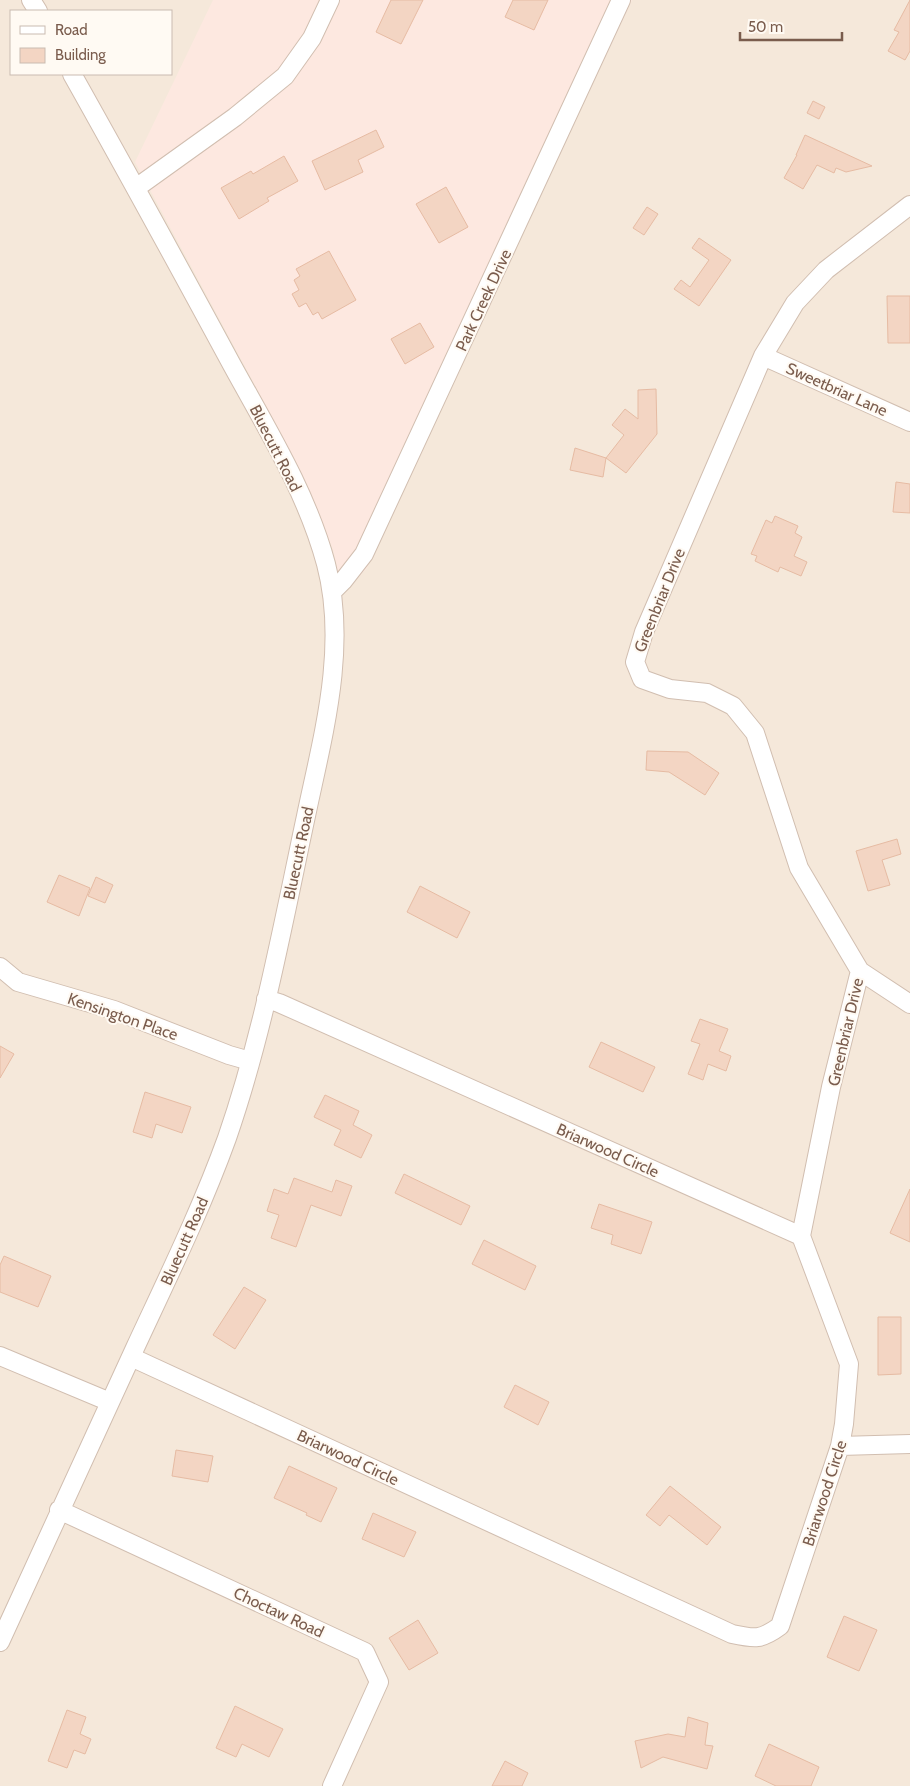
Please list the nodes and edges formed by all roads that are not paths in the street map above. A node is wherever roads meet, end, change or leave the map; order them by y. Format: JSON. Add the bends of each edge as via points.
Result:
{"nodes":[{"id":1,"x":330,"y":0,"type":"edge"},
{"id":2,"x":621,"y":0,"type":"edge"},
{"id":3,"x":73,"y":75,"type":"edge"},
{"id":4,"x":136,"y":188,"type":"junction"},
{"id":5,"x":910,"y":204,"type":"edge"},
{"id":6,"x":763,"y":356,"type":"junction"},
{"id":7,"x":910,"y":422,"type":"edge"},
{"id":8,"x":332,"y":592,"type":"junction"},
{"id":9,"x":0,"y":967,"type":"edge"},
{"id":10,"x":860,"y":971,"type":"junction"},
{"id":11,"x":266,"y":999,"type":"junction"},
{"id":12,"x":910,"y":1004,"type":"edge"},
{"id":13,"x":250,"y":1062,"type":"junction"},
{"id":14,"x":801,"y":1236,"type":"junction"},
{"id":15,"x":0,"y":1356,"type":"edge"},
{"id":16,"x":131,"y":1357,"type":"junction"},
{"id":17,"x":110,"y":1402,"type":"junction"},
{"id":18,"x":910,"y":1444,"type":"edge"},
{"id":19,"x":840,"y":1446,"type":"junction"},
{"id":20,"x":59,"y":1510,"type":"junction"},
{"id":21,"x":0,"y":1642,"type":"edge"},
{"id":22,"x":332,"y":1786,"type":"edge"}],
"edges":[{"from":1,"to":4,"type":"street","via":[[312,38],[285,76]]},
{"from":2,"to":8,"type":"street","name":"Park Creek Drive","via":[[364,554]]},
{"from":3,"to":4,"type":"street","name":"Bluecutt Road"},
{"from":4,"to":8,"type":"street","name":"Bluecutt Road","via":[[290,471],[320,541]]},
{"from":5,"to":6,"type":"street","name":"Greenbriar Drive","via":[[826,270],[795,303]]},
{"from":6,"to":7,"type":"street","name":"Sweetbriar Lane"},
{"from":6,"to":10,"type":"street","name":"Greenbriar Drive","via":[[644,632],[635,662],[642,680],[670,689],[707,693],[733,706],[755,733],[799,868]]},
{"from":8,"to":11,"type":"street","name":"Bluecutt Road","via":[[334,648],[328,703]]},
{"from":9,"to":13,"type":"street","name":"Kensington Place","via":[[18,982],[114,1010]]},
{"from":10,"to":12,"type":"street"},
{"from":10,"to":14,"type":"street","name":"Greenbriar Drive","via":[[831,1087]]},
{"from":11,"to":13,"type":"street","name":"Bluecutt Road"},
{"from":11,"to":14,"type":"street","name":"Briarwood Circle"},
{"from":13,"to":16,"type":"street","name":"Bluecutt Road","via":[[227,1138],[194,1220]]},
{"from":14,"to":19,"type":"street","name":"Briarwood Circle","via":[[849,1364]]},
{"from":15,"to":17,"type":"street"},
{"from":16,"to":17,"type":"street","name":"Bluecutt Road"},
{"from":16,"to":19,"type":"street","name":"Briarwood Circle","via":[[732,1634],[753,1639],[780,1626]]},
{"from":17,"to":20,"type":"street","name":"Bluecutt Road"},
{"from":18,"to":19,"type":"street"},
{"from":20,"to":21,"type":"street","name":"Bluecutt Road"},
{"from":20,"to":22,"type":"street","name":"Choctaw Road","via":[[365,1652],[379,1682]]}]}
